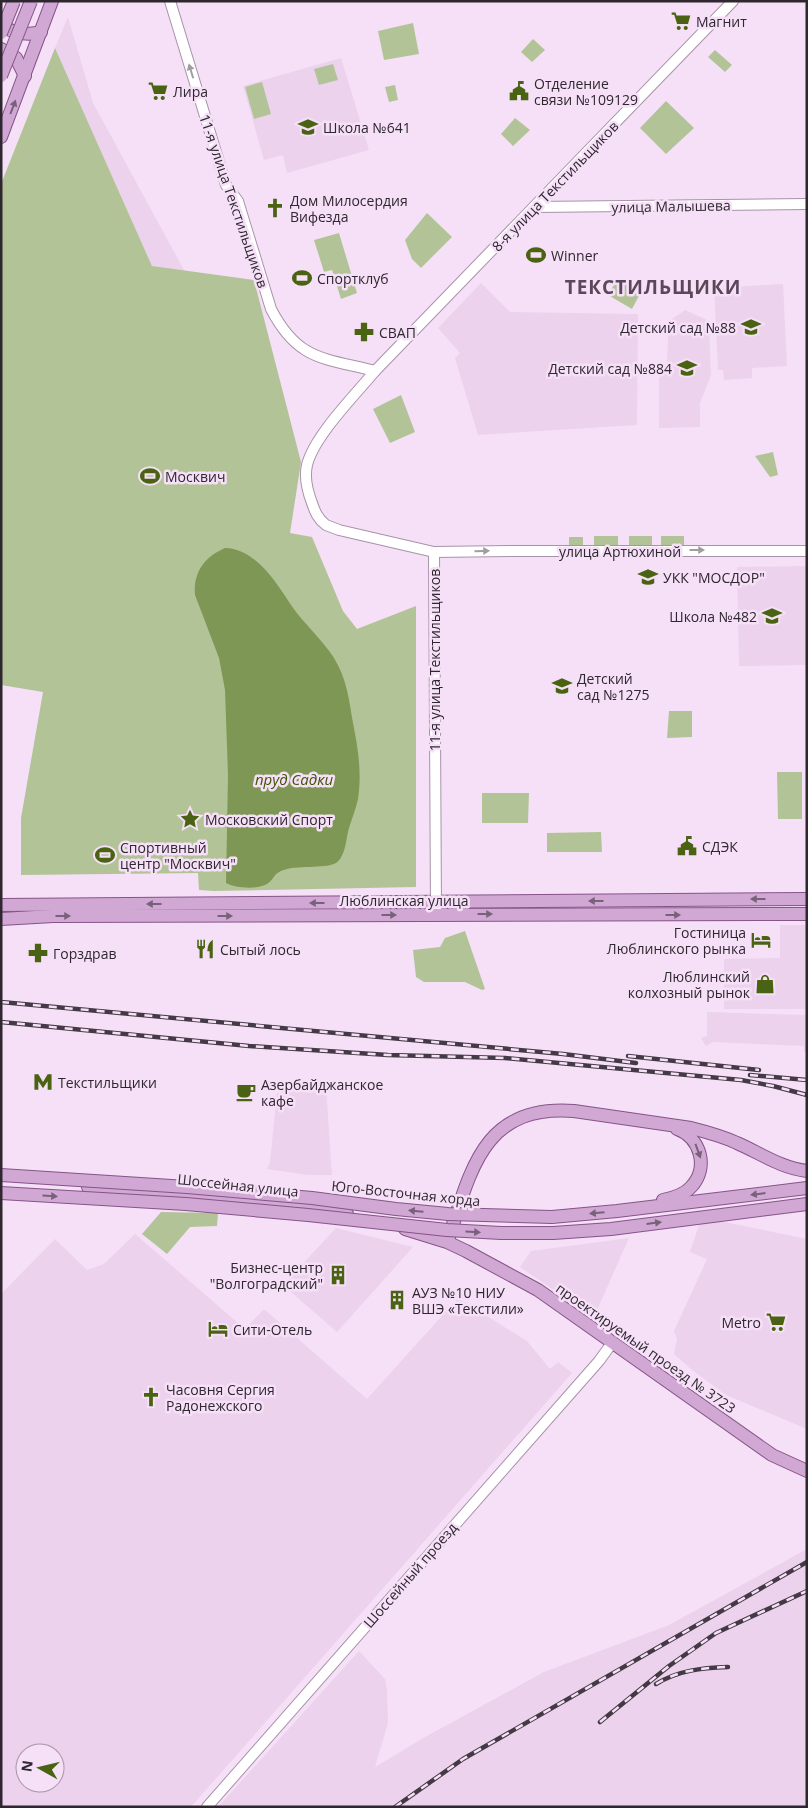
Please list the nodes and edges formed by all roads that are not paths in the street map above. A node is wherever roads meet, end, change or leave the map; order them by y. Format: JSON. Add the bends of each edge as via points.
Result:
{"nodes":[{"id":1,"x":14,"y":1,"type":"edge"},
{"id":2,"x":31,"y":1,"type":"edge"},
{"id":3,"x":52,"y":1,"type":"edge"},
{"id":4,"x":170,"y":1,"type":"edge"},
{"id":5,"x":733,"y":1,"type":"edge"},
{"id":6,"x":1,"y":26,"type":"edge"},
{"id":7,"x":41,"y":32,"type":"junction"},
{"id":8,"x":1,"y":33,"type":"edge"},
{"id":9,"x":1,"y":49,"type":"edge"},
{"id":10,"x":1,"y":76,"type":"edge"},
{"id":11,"x":25,"y":76,"type":"junction"},
{"id":12,"x":1,"y":137,"type":"edge"},
{"id":13,"x":807,"y":204,"type":"edge"},
{"id":14,"x":535,"y":207,"type":"junction"},
{"id":15,"x":375,"y":371,"type":"junction"},
{"id":16,"x":807,"y":551,"type":"edge"},
{"id":17,"x":434,"y":552,"type":"junction"},
{"id":18,"x":807,"y":899,"type":"edge"},
{"id":19,"x":1,"y":904,"type":"edge"},
{"id":20,"x":436,"y":908,"type":"junction"},
{"id":21,"x":807,"y":914,"type":"edge"},
{"id":22,"x":5,"y":920,"type":"edge"},
{"id":23,"x":660,"y":1125,"type":"junction"},
{"id":24,"x":807,"y":1171,"type":"edge"},
{"id":25,"x":1,"y":1177,"type":"edge"},
{"id":26,"x":807,"y":1188,"type":"edge"},
{"id":27,"x":1,"y":1193,"type":"edge"},
{"id":28,"x":807,"y":1204,"type":"edge"},
{"id":29,"x":618,"y":1211,"type":"junction"},
{"id":30,"x":447,"y":1242,"type":"junction"},
{"id":31,"x":466,"y":1251,"type":"joint"},
{"id":32,"x":612,"y":1343,"type":"junction"},
{"id":33,"x":807,"y":1471,"type":"edge"},
{"id":34,"x":207,"y":1807,"type":"edge"}],
"edges":[{"from":1,"to":8,"type":"main road","bridge":true},
{"from":2,"to":10,"type":"main road","bridge":true},
{"from":3,"to":7,"type":"main road"},
{"from":15,"to":4,"type":"street","name":"11-я улица Текстильщиков","one_way":true,"via":[[305,351],[289,338],[271,309],[238,201],[226,185]]},
{"from":5,"to":14,"type":"street","name":"8-я улица Текстильщиков"},
{"from":6,"to":7,"type":"main road","via":[[23,34]]},
{"from":7,"to":11,"type":"main road"},
{"from":9,"to":11,"type":"main road","via":[[16,58]]},
{"from":12,"to":11,"type":"main road","one_way":true},
{"from":13,"to":14,"type":"street","name":"улица Малышева"},
{"from":14,"to":15,"type":"street","name":"8-я улица Текстильщиков"},
{"from":15,"to":17,"type":"street","name":"11-я улица Текстильщиков","via":[[343,408],[310,456],[306,472],[308,492],[316,514],[326,525]]},
{"from":17,"to":16,"type":"street","name":"улица Артюхиной","one_way":true},
{"from":17,"to":20,"type":"street","name":"11-я улица Текстильщиков"},
{"from":18,"to":20,"type":"main road","name":"Люблинская улица","one_way":true},
{"from":20,"to":19,"type":"main road","name":"Люблинская улица","one_way":true},
{"from":20,"to":21,"type":"main road","name":"Люблинская улица","one_way":true},
{"from":22,"to":20,"type":"main road","name":"Люблинская улица","one_way":true,"via":[[53,916]]},
{"from":23,"to":24,"type":"main road","via":[[710,1133],[775,1162]]},
{"from":23,"to":29,"type":"main road","one_way":true,"via":[[679,1129],[694,1141],[701,1158],[698,1176],[687,1191],[675,1197]]},
{"from":23,"to":30,"type":"main road","via":[[556,1110],[541,1111],[505,1126],[490,1139],[478,1157]]},
{"from":29,"to":25,"type":"main road","name":"Юго-Восточная хорда","one_way":true,"bridge":true,"via":[[552,1217],[448,1214],[187,1187]]},
{"from":25,"to":30,"type":"main road","name":"Шоссейная улица","via":[[317,1209],[393,1225]]},
{"from":26,"to":29,"type":"main road","name":"Юго-Восточная хорда","one_way":true},
{"from":27,"to":28,"type":"main road","one_way":true,"bridge":true,"via":[[186,1204],[501,1233],[611,1229]]},
{"from":30,"to":31,"type":"main road","name":"Шоссейная улица"},
{"from":31,"to":32,"type":"main road","name":"проектируемый проезд № 3723","via":[[538,1290]]},
{"from":32,"to":33,"type":"main road","name":"проектируемый проезд № 3723","via":[[772,1454]]},
{"from":32,"to":34,"type":"street","name":"Шоссейный проезд","via":[[593,1369]]}]}
